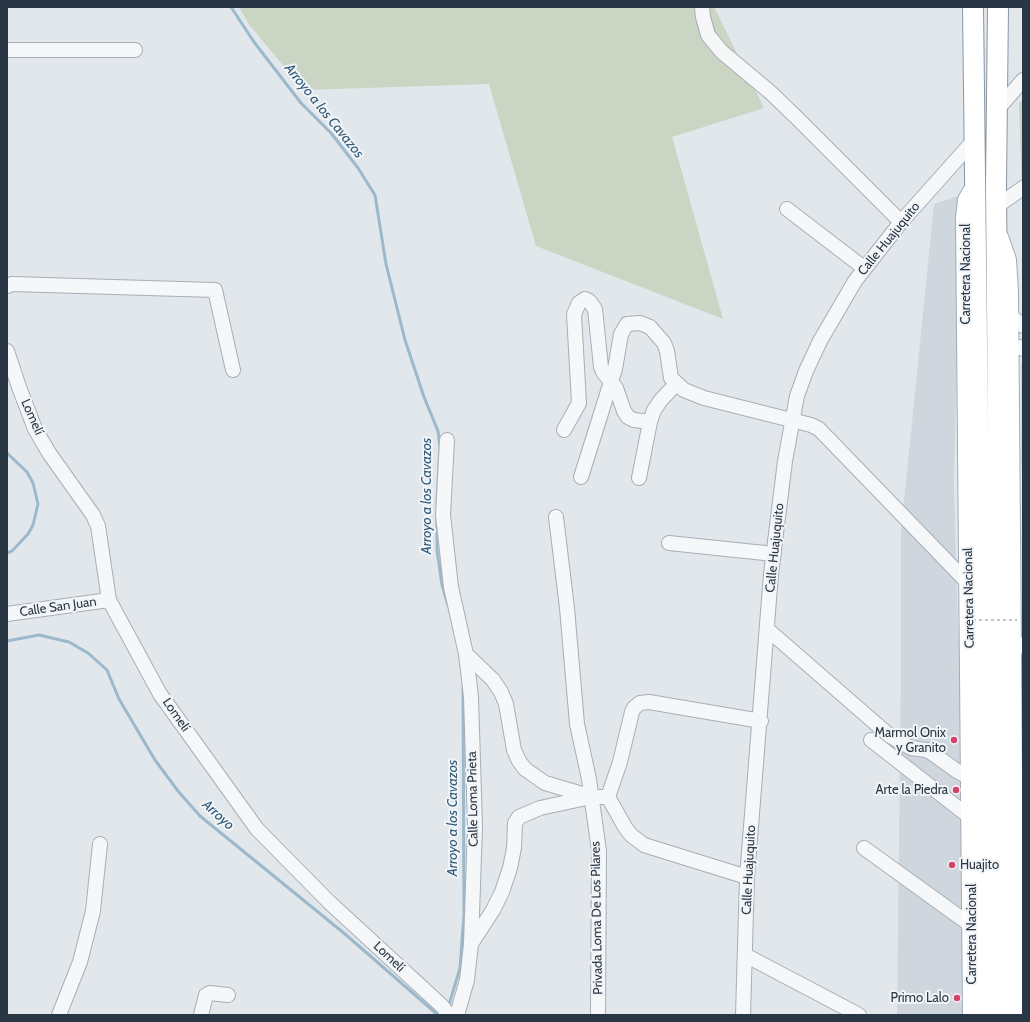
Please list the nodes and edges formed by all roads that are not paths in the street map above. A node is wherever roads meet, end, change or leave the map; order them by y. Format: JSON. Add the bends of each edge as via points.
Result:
{"nodes":[{"id":1,"x":702,"y":7,"type":"edge"},
{"id":2,"x":973,"y":7,"type":"edge"},
{"id":3,"x":998,"y":7,"type":"edge"},
{"id":4,"x":7,"y":50,"type":"edge"},
{"id":5,"x":135,"y":50,"type":"dead end"},
{"id":6,"x":1023,"y":80,"type":"edge"},
{"id":7,"x":997,"y":110,"type":"junction"},
{"id":8,"x":975,"y":139,"type":"junction"},
{"id":9,"x":976,"y":184,"type":"junction"},
{"id":10,"x":1023,"y":188,"type":"edge"},
{"id":11,"x":996,"y":206,"type":"junction"},
{"id":12,"x":787,"y":209,"type":"dead end"},
{"id":13,"x":901,"y":222,"type":"junction"},
{"id":14,"x":997,"y":230,"type":"junction"},
{"id":15,"x":864,"y":268,"type":"junction"},
{"id":16,"x":7,"y":286,"type":"edge"},
{"id":17,"x":1009,"y":314,"type":"junction"},
{"id":18,"x":1023,"y":326,"type":"edge"},
{"id":19,"x":1016,"y":350,"type":"edge"},
{"id":20,"x":7,"y":351,"type":"edge"},
{"id":21,"x":233,"y":370,"type":"dead end"},
{"id":22,"x":610,"y":383,"type":"junction"},
{"id":23,"x":676,"y":384,"type":"junction"},
{"id":24,"x":791,"y":420,"type":"junction"},
{"id":25,"x":650,"y":422,"type":"junction"},
{"id":26,"x":564,"y":430,"type":"dead end"},
{"id":27,"x":447,"y":440,"type":"dead end"},
{"id":28,"x":581,"y":478,"type":"dead end"},
{"id":29,"x":639,"y":478,"type":"dead end"},
{"id":30,"x":556,"y":517,"type":"dead end"},
{"id":31,"x":669,"y":543,"type":"dead end"},
{"id":32,"x":774,"y":554,"type":"junction"},
{"id":33,"x":968,"y":583,"type":"junction"},
{"id":34,"x":109,"y":600,"type":"junction"},
{"id":35,"x":7,"y":614,"type":"edge"},
{"id":36,"x":768,"y":629,"type":"junction"},
{"id":37,"x":1018,"y":643,"type":"edge"},
{"id":38,"x":466,"y":654,"type":"junction"},
{"id":39,"x":761,"y":721,"type":"junction"},
{"id":40,"x":871,"y":740,"type":"dead end"},
{"id":41,"x":970,"y":778,"type":"junction"},
{"id":42,"x":1018,"y":779,"type":"edge"},
{"id":43,"x":591,"y":797,"type":"junction"},
{"id":44,"x":608,"y":797,"type":"junction"},
{"id":45,"x":971,"y":818,"type":"junction"},
{"id":46,"x":100,"y":844,"type":"dead end"},
{"id":47,"x":864,"y":848,"type":"dead end"},
{"id":48,"x":747,"y":877,"type":"junction"},
{"id":49,"x":972,"y":926,"type":"junction"},
{"id":50,"x":471,"y":944,"type":"junction"},
{"id":51,"x":745,"y":955,"type":"junction"},
{"id":52,"x":228,"y":995,"type":"dead end"},
{"id":53,"x":59,"y":1015,"type":"edge"},
{"id":54,"x":201,"y":1015,"type":"edge"},
{"id":55,"x":449,"y":1015,"type":"edge"},
{"id":56,"x":457,"y":1015,"type":"edge"},
{"id":57,"x":598,"y":1015,"type":"edge"},
{"id":58,"x":743,"y":1015,"type":"edge"},
{"id":59,"x":860,"y":1015,"type":"edge"},
{"id":60,"x":972,"y":1015,"type":"edge"},
{"id":61,"x":985,"y":1015,"type":"edge"},
{"id":62,"x":1003,"y":1015,"type":"edge"},
{"id":63,"x":1015,"y":1015,"type":"edge"}],
"edges":[{"from":1,"to":13,"type":"street","via":[[708,35],[722,52],[770,92]]},
{"from":2,"to":8,"type":"highway","name":"Carretera Nacional"},
{"from":3,"to":7,"type":"highway"},
{"from":4,"to":5,"type":"street"},
{"from":6,"to":7,"type":"street"},
{"from":7,"to":11,"type":"highway"},
{"from":8,"to":9,"type":"highway","name":"Carretera Nacional"},
{"from":8,"to":13,"type":"street","name":"Calle Huajuquito"},
{"from":9,"to":33,"type":"main road","name":"Carretera Nacional","via":[[967,200],[965,217]]},
{"from":9,"to":61,"type":"highway","name":"Carretera Nacional"},
{"from":10,"to":11,"type":"street"},
{"from":11,"to":14,"type":"highway"},
{"from":12,"to":15,"type":"street"},
{"from":13,"to":15,"type":"street","name":"Calle Huajuquito"},
{"from":14,"to":17,"type":"main road","via":[[1007,260]]},
{"from":14,"to":62,"type":"highway"},
{"from":15,"to":24,"type":"street","name":"Calle Huajuquito","via":[[820,341],[806,371]]},
{"from":16,"to":21,"type":"street","via":[[12,284],[216,290]]},
{"from":17,"to":18,"type":"street"},
{"from":17,"to":19,"type":"main road"},
{"from":19,"to":37,"type":"main road"},
{"from":20,"to":34,"type":"street","name":"Lomelí","via":[[35,429],[90,510],[98,526]]},
{"from":22,"to":23,"type":"street","via":[[618,354],[620,334],[627,324],[632,322],[650,327],[664,343],[671,378]]},
{"from":22,"to":25,"type":"street","via":[[616,388],[628,417]]},
{"from":22,"to":26,"type":"street","via":[[601,366],[595,309],[589,301],[582,300],[574,314],[579,403]]},
{"from":22,"to":28,"type":"street"},
{"from":23,"to":24,"type":"street","via":[[704,398]]},
{"from":23,"to":25,"type":"street","via":[[660,400]]},
{"from":24,"to":32,"type":"street","name":"Calle Huajuquito"},
{"from":24,"to":33,"type":"street","via":[[818,429]]},
{"from":25,"to":29,"type":"street"},
{"from":27,"to":38,"type":"street","name":"Calle Loma Prieta","via":[[443,515],[450,587]]},
{"from":30,"to":43,"type":"street","name":"Privada Loma De Los Pilares","via":[[576,718]]},
{"from":31,"to":32,"type":"street"},
{"from":32,"to":36,"type":"street","name":"Calle Huajuquito"},
{"from":33,"to":41,"type":"main road","name":"Carretera Nacional"},
{"from":34,"to":35,"type":"street","name":"Calle San Juan"},
{"from":34,"to":55,"type":"street","name":"Lomelí","via":[[160,694],[257,829],[329,902]]},
{"from":36,"to":39,"type":"street","name":"Calle Huajuquito"},
{"from":36,"to":41,"type":"street","via":[[890,736],[911,748],[932,753]]},
{"from":37,"to":42,"type":"main road"},
{"from":38,"to":43,"type":"street","via":[[493,680],[501,692],[506,704],[514,750],[525,770],[545,784]]},
{"from":38,"to":50,"type":"street","name":"Calle Loma Prieta","via":[[471,697],[475,826]]},
{"from":39,"to":44,"type":"street","via":[[649,702],[640,703],[632,712],[620,762]]},
{"from":39,"to":48,"type":"street","name":"Calle Huajuquito"},
{"from":40,"to":45,"type":"street"},
{"from":41,"to":45,"type":"main road","name":"Carretera Nacional"},
{"from":42,"to":63,"type":"main road"},
{"from":43,"to":44,"type":"street"},
{"from":43,"to":50,"type":"street","via":[[540,808],[519,817],[515,823],[514,848],[502,892]]},
{"from":43,"to":57,"type":"street","name":"Privada Loma De Los Pilares","via":[[598,851]]},
{"from":44,"to":48,"type":"street","via":[[625,827],[644,845]]},
{"from":45,"to":49,"type":"main road","name":"Carretera Nacional"},
{"from":46,"to":53,"type":"street","via":[[93,911],[80,962]]},
{"from":47,"to":49,"type":"street"},
{"from":48,"to":51,"type":"street","name":"Calle Huajuquito"},
{"from":49,"to":60,"type":"main road","name":"Carretera Nacional"},
{"from":50,"to":56,"type":"street","name":"Calle Loma Prieta","via":[[467,980]]},
{"from":51,"to":58,"type":"street","name":"Calle Huajuquito"},
{"from":51,"to":59,"type":"street"},
{"from":52,"to":54,"type":"street","via":[[206,995]]}]}
